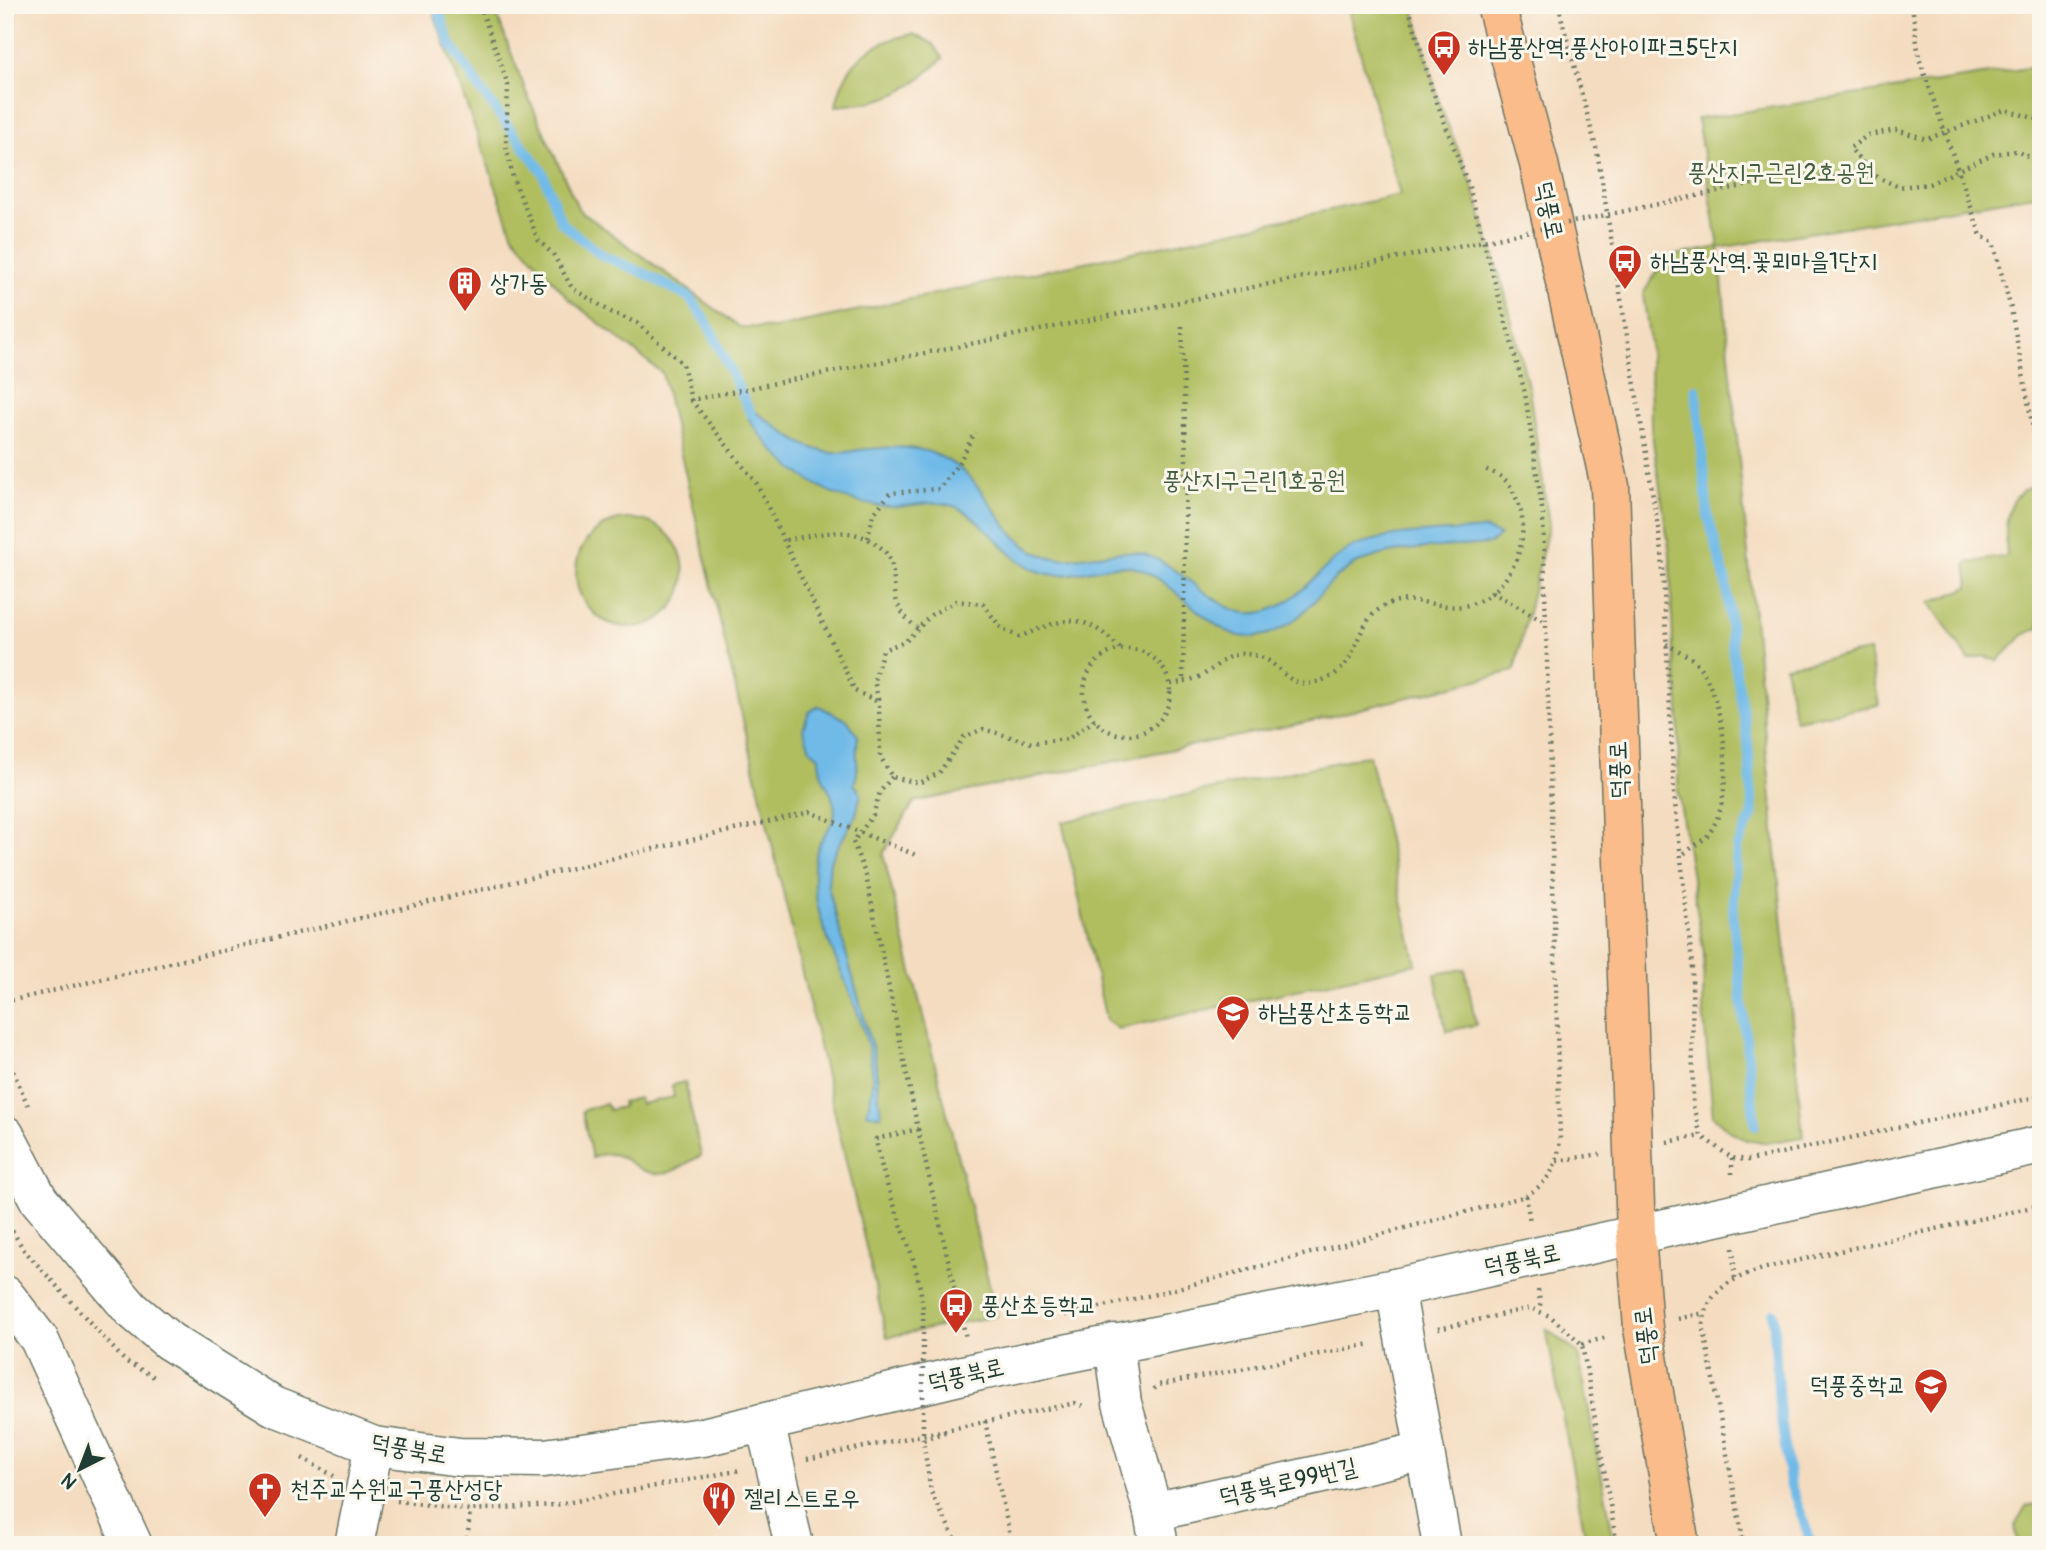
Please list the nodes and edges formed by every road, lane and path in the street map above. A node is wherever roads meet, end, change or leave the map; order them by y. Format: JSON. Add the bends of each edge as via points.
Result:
{"nodes":[{"id":1,"x":480,"y":5,"type":"edge"},
{"id":2,"x":1408,"y":5,"type":"edge"},
{"id":3,"x":1496,"y":5,"type":"edge"},
{"id":4,"x":1912,"y":5,"type":"edge"},
{"id":5,"x":2041,"y":120,"type":"edge"},
{"id":6,"x":1945,"y":133,"type":"junction"},
{"id":7,"x":2041,"y":162,"type":"edge"},
{"id":8,"x":1958,"y":170,"type":"junction"},
{"id":9,"x":1873,"y":174,"type":"junction"},
{"id":10,"x":1182,"y":326,"type":"dead end"},
{"id":11,"x":691,"y":400,"type":"junction"},
{"id":12,"x":975,"y":432,"type":"dead end"},
{"id":13,"x":1482,"y":468,"type":"dead end"},
{"id":14,"x":2041,"y":472,"type":"edge"},
{"id":15,"x":868,"y":538,"type":"junction"},
{"id":16,"x":786,"y":540,"type":"junction"},
{"id":17,"x":1492,"y":592,"type":"junction"},
{"id":18,"x":1544,"y":621,"type":"junction"},
{"id":19,"x":918,"y":629,"type":"junction"},
{"id":20,"x":1666,"y":644,"type":"dead end"},
{"id":21,"x":1121,"y":649,"type":"junction"},
{"id":22,"x":1183,"y":682,"type":"junction"},
{"id":23,"x":1171,"y":684,"type":"junction"},
{"id":24,"x":879,"y":703,"type":"junction"},
{"id":25,"x":1095,"y":720,"type":"junction"},
{"id":26,"x":892,"y":777,"type":"junction"},
{"id":27,"x":860,"y":832,"type":"junction"},
{"id":28,"x":918,"y":856,"type":"dead end"},
{"id":29,"x":1681,"y":856,"type":"dead end"},
{"id":30,"x":5,"y":1002,"type":"edge"},
{"id":31,"x":5,"y":1052,"type":"edge"},
{"id":32,"x":2041,"y":1096,"type":"edge"},
{"id":33,"x":1693,"y":1106,"type":"dead end"},
{"id":34,"x":18,"y":1123,"type":"edge"},
{"id":35,"x":918,"y":1129,"type":"junction"},
{"id":36,"x":2041,"y":1145,"type":"edge"},
{"id":37,"x":2041,"y":1205,"type":"edge"},
{"id":38,"x":1636,"y":1235,"type":"junction"},
{"id":39,"x":1395,"y":1288,"type":"junction"},
{"id":40,"x":5,"y":1295,"type":"edge"},
{"id":41,"x":1056,"y":1317,"type":"dead end"},
{"id":42,"x":1432,"y":1334,"type":"dead end"},
{"id":43,"x":979,"y":1336,"type":"dead end"},
{"id":44,"x":966,"y":1339,"type":"junction"},
{"id":45,"x":953,"y":1342,"type":"dead end"},
{"id":46,"x":1114,"y":1343,"type":"junction"},
{"id":47,"x":1371,"y":1344,"type":"dead end"},
{"id":48,"x":926,"y":1348,"type":"dead end"},
{"id":49,"x":912,"y":1352,"type":"dead end"},
{"id":50,"x":1148,"y":1398,"type":"dead end"},
{"id":51,"x":1089,"y":1410,"type":"dead end"},
{"id":52,"x":985,"y":1421,"type":"junction"},
{"id":53,"x":765,"y":1423,"type":"junction"},
{"id":54,"x":961,"y":1426,"type":"junction"},
{"id":55,"x":923,"y":1440,"type":"junction"},
{"id":56,"x":374,"y":1446,"type":"junction"},
{"id":57,"x":1424,"y":1451,"type":"junction"},
{"id":58,"x":798,"y":1465,"type":"dead end"},
{"id":59,"x":751,"y":1471,"type":"dead end"},
{"id":60,"x":388,"y":1500,"type":"dead end"},
{"id":61,"x":470,"y":1510,"type":"junction"},
{"id":62,"x":1156,"y":1529,"type":"edge"},
{"id":63,"x":133,"y":1545,"type":"edge"},
{"id":64,"x":354,"y":1545,"type":"edge"},
{"id":65,"x":467,"y":1545,"type":"edge"},
{"id":66,"x":794,"y":1545,"type":"edge"},
{"id":67,"x":958,"y":1545,"type":"edge"},
{"id":68,"x":1012,"y":1545,"type":"edge"},
{"id":69,"x":1442,"y":1545,"type":"edge"},
{"id":70,"x":1617,"y":1545,"type":"edge"},
{"id":71,"x":1680,"y":1545,"type":"edge"},
{"id":72,"x":1744,"y":1545,"type":"edge"}],
"edges":[{"from":1,"to":11,"type":"path","via":[[508,85],[506,146],[513,178],[539,241],[553,254],[572,288],[637,323],[683,363]]},
{"from":2,"to":18,"type":"path","via":[[1432,89],[1469,187],[1525,393],[1544,515]]},
{"from":3,"to":38,"type":"main road","name":"덕풍로","via":[[1539,164],[1610,486]]},
{"from":4,"to":6,"type":"path","via":[[1919,58]]},
{"from":5,"to":6,"type":"path","via":[[2005,110]]},
{"from":6,"to":8,"type":"path"},
{"from":6,"to":9,"type":"path","via":[[1927,139],[1896,130],[1868,135],[1850,148]]},
{"from":7,"to":8,"type":"path","via":[[2015,151],[1993,154]]},
{"from":8,"to":9,"type":"path","via":[[1928,184],[1899,187]]},
{"from":8,"to":14,"type":"path","via":[[1981,236],[1993,242],[1997,255]]},
{"from":9,"to":11,"type":"path","bridge":true,"via":[[1781,178]]},
{"from":10,"to":22,"type":"path"},
{"from":11,"to":16,"type":"path","via":[[758,484]]},
{"from":12,"to":15,"type":"path","via":[[939,489],[890,493],[873,514]]},
{"from":13,"to":17,"type":"path","via":[[1507,480],[1521,508],[1523,539],[1512,569]]},
{"from":15,"to":16,"type":"path","via":[[839,531]]},
{"from":15,"to":19,"type":"path","via":[[892,562],[901,615]]},
{"from":16,"to":24,"type":"path","via":[[855,691]]},
{"from":17,"to":18,"type":"path"},
{"from":17,"to":22,"type":"path","via":[[1468,605],[1437,606],[1410,600],[1387,604],[1367,617],[1348,664],[1326,680],[1307,685],[1285,677],[1260,656],[1226,656],[1202,676]]},
{"from":18,"to":41,"type":"path","via":[[1560,1139],[1553,1172],[1526,1196]]},
{"from":19,"to":21,"type":"path","via":[[931,615],[956,601],[983,604],[1001,628],[1019,637],[1069,618],[1100,629]]},
{"from":19,"to":24,"type":"path","via":[[906,641],[883,650],[874,680]]},
{"from":20,"to":29,"type":"path","via":[[1698,664],[1712,693],[1726,746],[1720,809],[1708,835]]},
{"from":21,"to":23,"type":"path","via":[[1148,654],[1160,663]]},
{"from":21,"to":25,"type":"path","via":[[1096,662],[1088,674],[1084,702]]},
{"from":22,"to":23,"type":"path"},
{"from":23,"to":25,"type":"path","via":[[1163,717],[1140,733],[1112,733]]},
{"from":24,"to":26,"type":"path","via":[[880,756]]},
{"from":25,"to":26,"type":"path","via":[[1068,739],[1032,743],[983,729],[964,737],[939,773],[919,783]]},
{"from":26,"to":27,"type":"path"},
{"from":27,"to":28,"type":"path"},
{"from":27,"to":30,"type":"path","via":[[810,812]]},
{"from":27,"to":35,"type":"path","via":[[853,842],[866,876]]},
{"from":31,"to":34,"type":"path"},
{"from":32,"to":33,"type":"path","via":[[1750,1160],[1732,1158],[1701,1136]]},
{"from":34,"to":56,"type":"street","name":"덕풍북로","via":[[39,1200],[141,1317],[209,1368],[273,1406]]},
{"from":35,"to":44,"type":"path"},
{"from":35,"to":55,"type":"path","bridge":true,"via":[[876,1139],[912,1250],[923,1308]]},
{"from":36,"to":38,"type":"street","name":"덕풍북로"},
{"from":37,"to":72,"type":"path","via":[[1774,1265],[1735,1278],[1713,1295],[1703,1326]]},
{"from":38,"to":39,"type":"street","name":"덕풍북로"},
{"from":38,"to":71,"type":"main road","name":"덕풍로","via":[[1643,1328]]},
{"from":39,"to":46,"type":"street","name":"덕풍북로"},
{"from":39,"to":57,"type":"street"},
{"from":40,"to":63,"type":"street","via":[[39,1339]]},
{"from":42,"to":70,"type":"path","via":[[1531,1308],[1550,1316],[1582,1343]]},
{"from":43,"to":44,"type":"path"},
{"from":44,"to":45,"type":"path"},
{"from":46,"to":53,"type":"street","name":"덕풍북로"},
{"from":46,"to":62,"type":"street","name":"덕풍북로99번길","via":[[1122,1404]]},
{"from":47,"to":50,"type":"path","via":[[1158,1385]]},
{"from":48,"to":49,"type":"path"},
{"from":51,"to":52,"type":"path","via":[[1075,1404]]},
{"from":52,"to":54,"type":"path"},
{"from":52,"to":68,"type":"path"},
{"from":53,"to":56,"type":"street","name":"덕풍북로","via":[[703,1437],[544,1458],[460,1457]]},
{"from":53,"to":66,"type":"street"},
{"from":54,"to":55,"type":"path"},
{"from":54,"to":58,"type":"path","via":[[808,1458]]},
{"from":55,"to":67,"type":"path","via":[[931,1492]]},
{"from":56,"to":64,"type":"street"},
{"from":57,"to":62,"type":"street","name":"덕풍북로99번길"},
{"from":57,"to":69,"type":"street"},
{"from":59,"to":61,"type":"path","via":[[711,1474],[555,1505]]},
{"from":60,"to":61,"type":"path"},
{"from":61,"to":65,"type":"path"}]}
